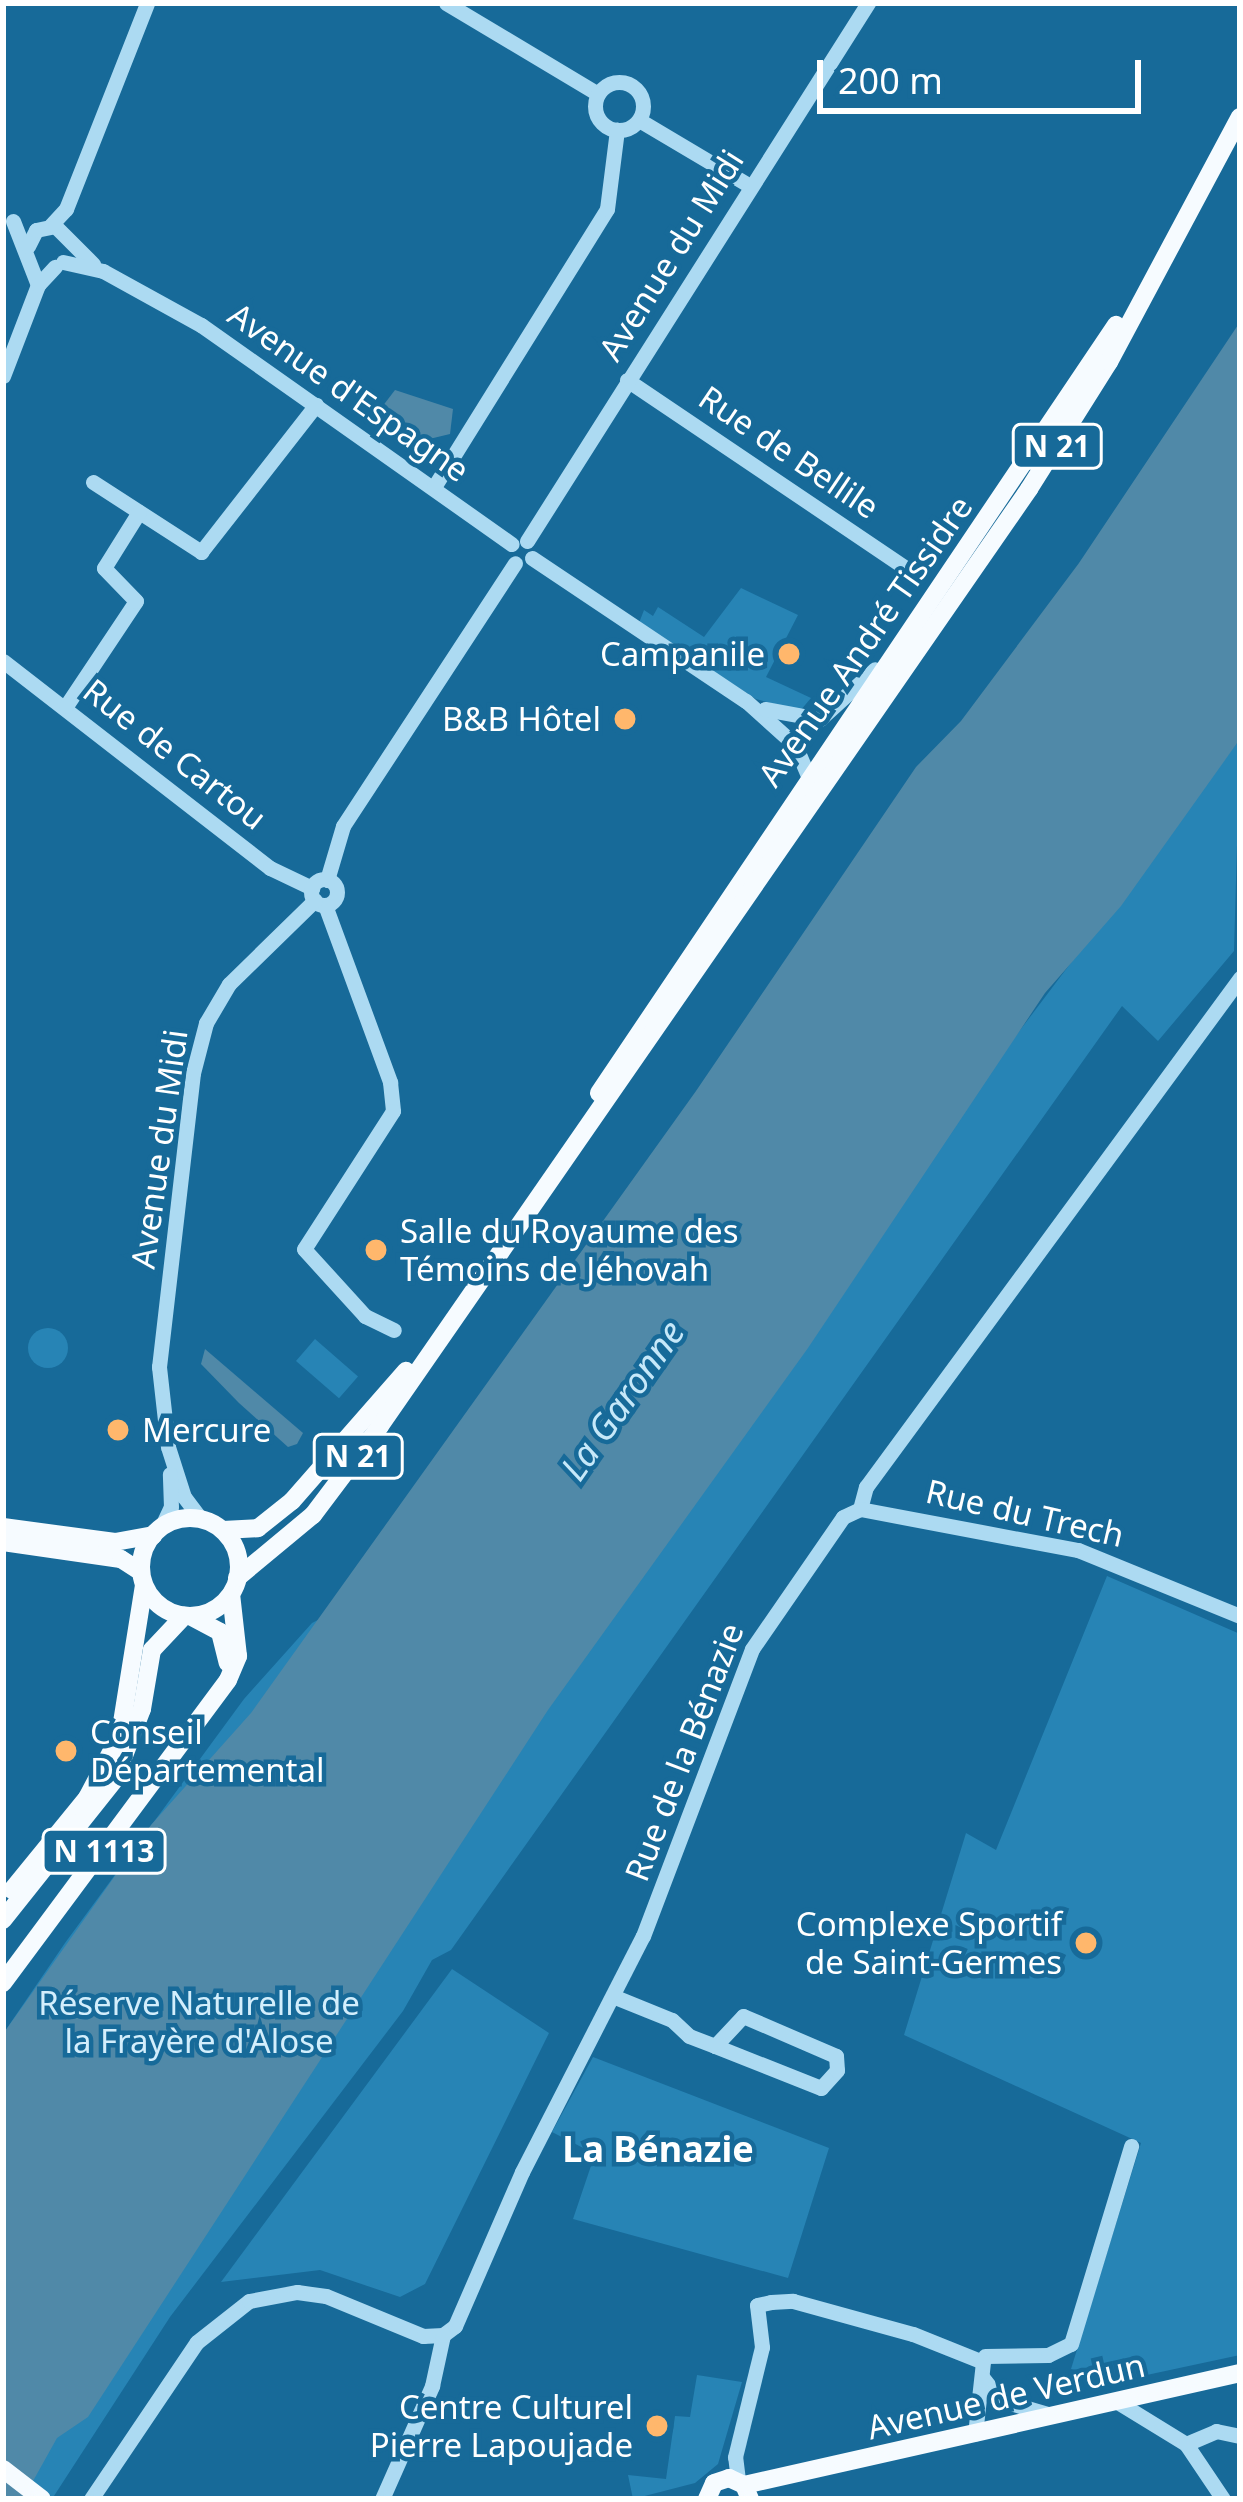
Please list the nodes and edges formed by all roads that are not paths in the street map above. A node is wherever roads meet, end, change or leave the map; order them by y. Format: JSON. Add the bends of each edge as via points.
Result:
{"nodes":[{"id":1,"x":147,"y":3,"type":"edge"},
{"id":2,"x":446,"y":3,"type":"edge"},
{"id":3,"x":868,"y":3,"type":"edge"},
{"id":4,"x":598,"y":94,"type":"junction"},
{"id":5,"x":1240,"y":107,"type":"edge"},
{"id":6,"x":1240,"y":117,"type":"edge"},
{"id":7,"x":639,"y":120,"type":"junction"},
{"id":8,"x":617,"y":130,"type":"junction"},
{"id":9,"x":750,"y":186,"type":"junction"},
{"id":10,"x":8,"y":218,"type":"edge"},
{"id":11,"x":57,"y":231,"type":"junction"},
{"id":12,"x":30,"y":252,"type":"junction"},
{"id":13,"x":59,"y":264,"type":"junction"},
{"id":14,"x":104,"y":271,"type":"junction"},
{"id":15,"x":38,"y":285,"type":"junction"},
{"id":16,"x":3,"y":376,"type":"edge"},
{"id":17,"x":627,"y":380,"type":"junction"},
{"id":18,"x":316,"y":405,"type":"junction"},
{"id":19,"x":93,"y":482,"type":"dead end"},
{"id":20,"x":434,"y":487,"type":"junction"},
{"id":21,"x":139,"y":512,"type":"junction"},
{"id":22,"x":524,"y":548,"type":"junction"},
{"id":23,"x":916,"y":575,"type":"dead end"},
{"id":24,"x":936,"y":593,"type":"junction"},
{"id":25,"x":3,"y":661,"type":"edge"},
{"id":26,"x":746,"y":701,"type":"junction"},
{"id":27,"x":67,"y":706,"type":"junction"},
{"id":28,"x":808,"y":775,"type":"junction"},
{"id":29,"x":320,"y":893,"type":"junction"},
{"id":30,"x":1240,"y":978,"type":"edge"},
{"id":31,"x":531,"y":1205,"type":"junction"},
{"id":32,"x":455,"y":1312,"type":"junction"},
{"id":33,"x":394,"y":1330,"type":"dead end"},
{"id":34,"x":168,"y":1447,"type":"junction"},
{"id":35,"x":860,"y":1509,"type":"junction"},
{"id":36,"x":200,"y":1518,"type":"junction"},
{"id":37,"x":3,"y":1527,"type":"edge"},
{"id":38,"x":223,"y":1530,"type":"junction"},
{"id":39,"x":157,"y":1532,"type":"junction"},
{"id":40,"x":3,"y":1542,"type":"edge"},
{"id":41,"x":143,"y":1578,"type":"junction"},
{"id":42,"x":234,"y":1586,"type":"junction"},
{"id":43,"x":1240,"y":1616,"type":"edge"},
{"id":44,"x":188,"y":1617,"type":"junction"},
{"id":45,"x":200,"y":1716,"type":"junction"},
{"id":46,"x":3,"y":1902,"type":"edge"},
{"id":47,"x":3,"y":1920,"type":"edge"},
{"id":48,"x":3,"y":1983,"type":"edge"},
{"id":49,"x":615,"y":1997,"type":"junction"},
{"id":50,"x":715,"y":2046,"type":"junction"},
{"id":51,"x":1131,"y":2146,"type":"dead end"},
{"id":52,"x":443,"y":2335,"type":"junction"},
{"id":53,"x":985,"y":2356,"type":"dead end"},
{"id":54,"x":1240,"y":2372,"type":"edge"},
{"id":55,"x":982,"y":2378,"type":"junction"},
{"id":56,"x":1151,"y":2393,"type":"junction"},
{"id":57,"x":1000,"y":2400,"type":"junction"},
{"id":58,"x":1117,"y":2401,"type":"junction"},
{"id":59,"x":1054,"y":2416,"type":"junction"},
{"id":60,"x":1162,"y":2427,"type":"junction"},
{"id":61,"x":1001,"y":2428,"type":"junction"},
{"id":62,"x":976,"y":2434,"type":"junction"},
{"id":63,"x":1240,"y":2436,"type":"edge"},
{"id":64,"x":1186,"y":2444,"type":"junction"},
{"id":65,"x":3,"y":2470,"type":"edge"},
{"id":66,"x":3,"y":2482,"type":"edge"},
{"id":67,"x":726,"y":2492,"type":"edge"},
{"id":68,"x":1229,"y":2496,"type":"edge"},
{"id":69,"x":26,"y":2499,"type":"edge"},
{"id":70,"x":42,"y":2499,"type":"edge"},
{"id":71,"x":91,"y":2499,"type":"edge"},
{"id":72,"x":382,"y":2499,"type":"edge"}],
"edges":[{"from":1,"to":11,"type":"street"},
{"from":2,"to":4,"type":"street"},
{"from":3,"to":9,"type":"street","name":"Avenue du Midi"},
{"from":4,"to":7,"type":"street","via":[[609,84],[631,84],[643,101]]},
{"from":4,"to":8,"type":"street","via":[[598,117]]},
{"from":5,"to":24,"type":"main road","name":"Avenue André Tissidre","number":"N 21","via":[[1095,358]]},
{"from":6,"to":31,"type":"main road","name":"Avenue André Tissidre","number":"N 21","via":[[1064,435]]},
{"from":7,"to":8,"type":"street"},
{"from":7,"to":9,"type":"street"},
{"from":8,"to":20,"type":"street","via":[[607,209]]},
{"from":9,"to":17,"type":"street","name":"Avenue du Midi"},
{"from":10,"to":11,"type":"street"},
{"from":10,"to":12,"type":"street"},
{"from":11,"to":12,"type":"street"},
{"from":11,"to":13,"type":"street"},
{"from":11,"to":14,"type":"street"},
{"from":12,"to":13,"type":"street"},
{"from":12,"to":15,"type":"street"},
{"from":13,"to":14,"type":"street"},
{"from":13,"to":15,"type":"street"},
{"from":14,"to":18,"type":"street","name":"Avenue d'Espagne"},
{"from":15,"to":16,"type":"street"},
{"from":17,"to":22,"type":"street","name":"Avenue du Midi"},
{"from":17,"to":23,"type":"street","name":"Rue de Bellile"},
{"from":18,"to":20,"type":"street","name":"Avenue d'Espagne"},
{"from":18,"to":21,"type":"street","via":[[201,552]]},
{"from":19,"to":21,"type":"street"},
{"from":20,"to":22,"type":"street","name":"Avenue d'Espagne"},
{"from":21,"to":27,"type":"street","via":[[104,568],[136,601]]},
{"from":22,"to":26,"type":"street","name":"Avenue d'Espagne"},
{"from":22,"to":29,"type":"street","name":"Avenue du Midi","via":[[343,826]]},
{"from":24,"to":26,"type":"street","via":[[845,704],[800,721]]},
{"from":24,"to":28,"type":"main road","name":"Avenue André Tissidre","number":"N 21"},
{"from":25,"to":27,"type":"street","name":"Rue de Cartou"},
{"from":26,"to":28,"type":"street","name":"Avenue d'Espagne","via":[[794,746]]},
{"from":27,"to":29,"type":"street","name":"Rue de Cartou","via":[[270,868]]},
{"from":28,"to":31,"type":"main road","name":"Avenue André Tissidre","number":"N 21"},
{"from":29,"to":33,"type":"street","via":[[390,1082],[393,1111],[304,1249],[364,1316]]},
{"from":29,"to":34,"type":"street","name":"Avenue du Midi","via":[[238,972],[201,1036],[160,1360]]},
{"from":30,"to":35,"type":"street","name":"Rue de la Bénazie","via":[[866,1487]]},
{"from":31,"to":32,"type":"main road","name":"Avenue André Tissidre"},
{"from":32,"to":38,"type":"main road","name":"Avenue André Tissidre","number":"N 21","via":[[292,1502],[258,1528]]},
{"from":32,"to":42,"type":"main road","name":"Avenue André Tissidre","number":"N 21","via":[[320,1506]]},
{"from":34,"to":36,"type":"street","name":"Avenue du Midi"},
{"from":34,"to":39,"type":"street","name":"Avenue du Midi","via":[[171,1507]]},
{"from":35,"to":43,"type":"street","name":"Rue du Trech","via":[[1078,1550]]},
{"from":35,"to":49,"type":"street","name":"Rue de la Bénazie","via":[[843,1517],[761,1630]]},
{"from":36,"to":38,"type":"main road"},
{"from":36,"to":39,"type":"main road"},
{"from":37,"to":39,"type":"main road","via":[[115,1542]]},
{"from":38,"to":42,"type":"main road"},
{"from":39,"to":41,"type":"main road"},
{"from":40,"to":41,"type":"main road","via":[[121,1559]]},
{"from":41,"to":44,"type":"main road","via":[[160,1606]]},
{"from":41,"to":46,"type":"main road","via":[[130,1703],[104,1772]]},
{"from":42,"to":44,"type":"main road"},
{"from":42,"to":45,"type":"main road","number":"N 1113","via":[[235,1669]]},
{"from":44,"to":45,"type":"main road","number":"N 1113","via":[[214,1626],[229,1650]]},
{"from":44,"to":47,"type":"main road","via":[[152,1650],[133,1739],[115,1779]]},
{"from":45,"to":48,"type":"main road","number":"N 1113"},
{"from":49,"to":50,"type":"street"},
{"from":49,"to":52,"type":"street","name":"Rue de la Bénazie","via":[[540,2135],[455,2326]]},
{"from":50,"to":50,"type":"street","via":[[821,2088],[837,2070],[836,2056],[743,2016]]},
{"from":51,"to":53,"type":"street","via":[[1071,2344],[1048,2355]]},
{"from":52,"to":71,"type":"street","via":[[423,2336],[326,2296],[249,2301],[197,2342]]},
{"from":52,"to":72,"type":"street","name":"Rue de la Bénazie","via":[[432,2386]]},
{"from":54,"to":56,"type":"main road","name":"Avenue de Verdun"},
{"from":55,"to":57,"type":"street"},
{"from":55,"to":62,"type":"street"},
{"from":55,"to":67,"type":"street","via":[[983,2362],[913,2334],[793,2300],[758,2305],[762,2347]]},
{"from":56,"to":58,"type":"main road","name":"Avenue de Verdun"},
{"from":56,"to":60,"type":"street"},
{"from":57,"to":59,"type":"street"},
{"from":57,"to":61,"type":"street"},
{"from":58,"to":59,"type":"main road","name":"Avenue de Verdun"},
{"from":58,"to":60,"type":"street"},
{"from":59,"to":61,"type":"main road","name":"Avenue de Verdun"},
{"from":60,"to":64,"type":"street"},
{"from":61,"to":62,"type":"main road","name":"Avenue de Verdun"},
{"from":62,"to":67,"type":"main road","name":"Avenue de Verdun"},
{"from":63,"to":64,"type":"street","via":[[1216,2431]]},
{"from":64,"to":68,"type":"street"},
{"from":65,"to":70,"type":"main road"},
{"from":66,"to":69,"type":"main road"}]}
